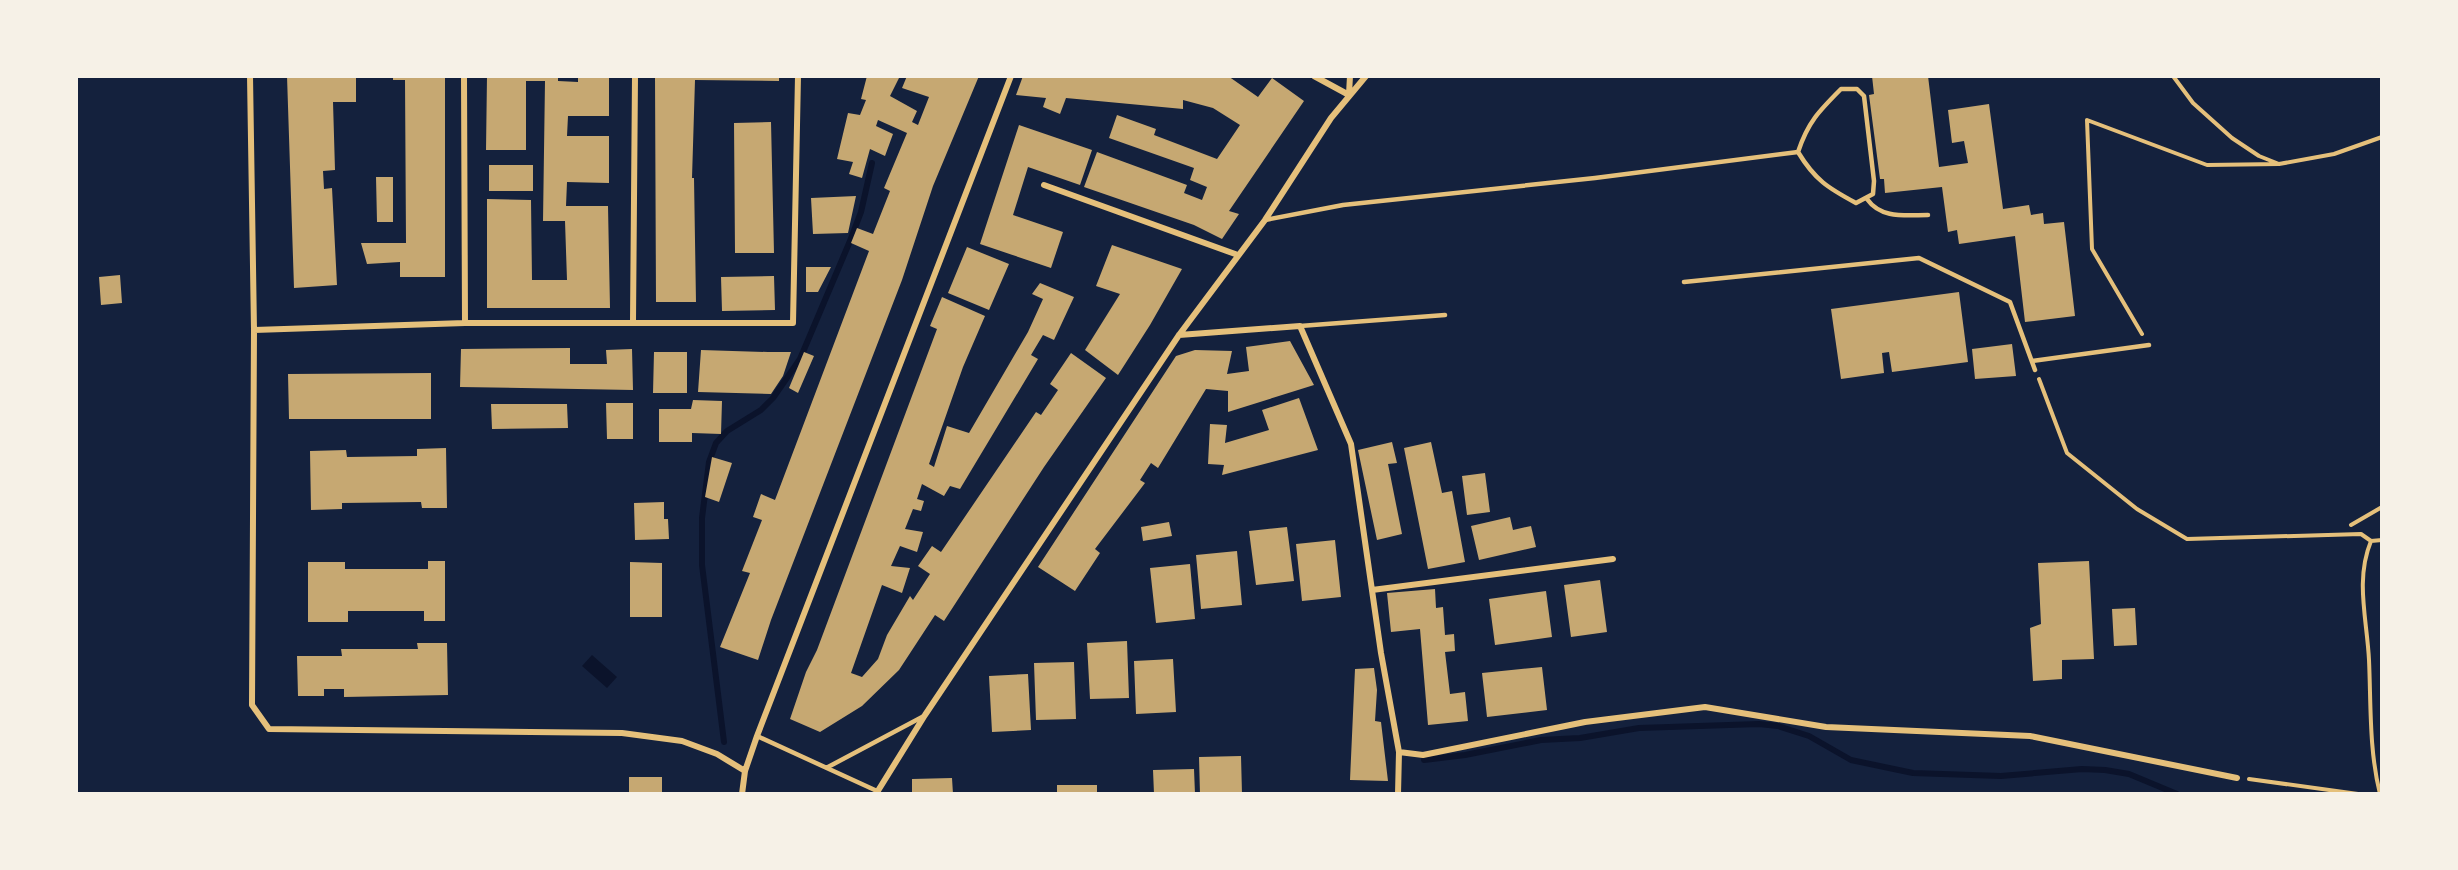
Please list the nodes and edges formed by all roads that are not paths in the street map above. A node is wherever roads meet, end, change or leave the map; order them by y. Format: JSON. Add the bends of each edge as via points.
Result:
{"nodes":[{"id":1,"x":250,"y":76,"type":"edge"},
{"id":2,"x":464,"y":76,"type":"edge"},
{"id":3,"x":635,"y":76,"type":"edge"},
{"id":4,"x":798,"y":76,"type":"edge"},
{"id":5,"x":1011,"y":76,"type":"edge"},
{"id":6,"x":1314,"y":76,"type":"edge"},
{"id":7,"x":1350,"y":76,"type":"edge"},
{"id":8,"x":1366,"y":76,"type":"edge"},
{"id":9,"x":1348,"y":95,"type":"junction"},
{"id":10,"x":1798,"y":152,"type":"junction"},
{"id":11,"x":1044,"y":185,"type":"dead end"},
{"id":12,"x":1867,"y":199,"type":"junction"},
{"id":13,"x":1928,"y":215,"type":"dead end"},
{"id":14,"x":1265,"y":220,"type":"junction"},
{"id":15,"x":1238,"y":255,"type":"junction"},
{"id":16,"x":1683,"y":282,"type":"dead end"},
{"id":17,"x":1445,"y":315,"type":"dead end"},
{"id":18,"x":633,"y":322,"type":"junction"},
{"id":19,"x":465,"y":323,"type":"junction"},
{"id":20,"x":1300,"y":326,"type":"junction"},
{"id":21,"x":254,"y":330,"type":"junction"},
{"id":22,"x":1179,"y":334,"type":"junction"},
{"id":23,"x":2149,"y":345,"type":"road end"},
{"id":24,"x":2032,"y":361,"type":"junction"},
{"id":25,"x":2035,"y":370,"type":"road end"},
{"id":26,"x":1612,"y":559,"type":"dead end"},
{"id":27,"x":1372,"y":590,"type":"junction"},
{"id":28,"x":925,"y":715,"type":"junction"},
{"id":29,"x":757,"y":736,"type":"junction"},
{"id":30,"x":1399,"y":752,"type":"junction"},
{"id":31,"x":828,"y":767,"type":"junction"},
{"id":32,"x":745,"y":771,"type":"junction"},
{"id":33,"x":2237,"y":778,"type":"road end"},
{"id":34,"x":877,"y":792,"type":"edge"},
{"id":35,"x":742,"y":794,"type":"edge"},
{"id":36,"x":1398,"y":794,"type":"edge"}],
"edges":[{"from":1,"to":21,"type":"street"},
{"from":2,"to":19,"type":"street"},
{"from":3,"to":18,"type":"street"},
{"from":4,"to":18,"type":"street","via":[[793,323]]},
{"from":5,"to":29,"type":"street"},
{"from":6,"to":9,"type":"street"},
{"from":7,"to":9,"type":"street"},
{"from":8,"to":9,"type":"street"},
{"from":9,"to":14,"type":"street"},
{"from":10,"to":12,"type":"lane","via":[[1827,188],[1856,203]]},
{"from":10,"to":12,"type":"lane","via":[[1805,130],[1820,110],[1841,89],[1857,89],[1864,96],[1874,181],[1873,194]]},
{"from":10,"to":14,"type":"lane","via":[[1343,205]]},
{"from":11,"to":15,"type":"street"},
{"from":12,"to":13,"type":"lane","via":[[1874,209],[1888,214]]},
{"from":14,"to":15,"type":"street"},
{"from":15,"to":22,"type":"street"},
{"from":16,"to":24,"type":"lane","via":[[1919,258],[2010,302]]},
{"from":17,"to":20,"type":"lane"},
{"from":18,"to":19,"type":"street"},
{"from":19,"to":21,"type":"street"},
{"from":20,"to":22,"type":"street"},
{"from":20,"to":27,"type":"street","via":[[1351,444]]},
{"from":21,"to":32,"type":"street","via":[[252,705],[269,729],[622,733],[682,741],[717,754]]},
{"from":22,"to":28,"type":"street"},
{"from":23,"to":24,"type":"lane"},
{"from":24,"to":25,"type":"lane"},
{"from":26,"to":27,"type":"street"},
{"from":27,"to":30,"type":"street"},
{"from":28,"to":31,"type":"lane"},
{"from":28,"to":34,"type":"street"},
{"from":29,"to":31,"type":"lane"},
{"from":29,"to":32,"type":"street"},
{"from":30,"to":33,"type":"street","via":[[1423,755],[1585,722],[1705,707],[1826,727],[2030,735]]},
{"from":30,"to":36,"type":"street"},
{"from":31,"to":34,"type":"lane"},
{"from":32,"to":35,"type":"street"}]}
